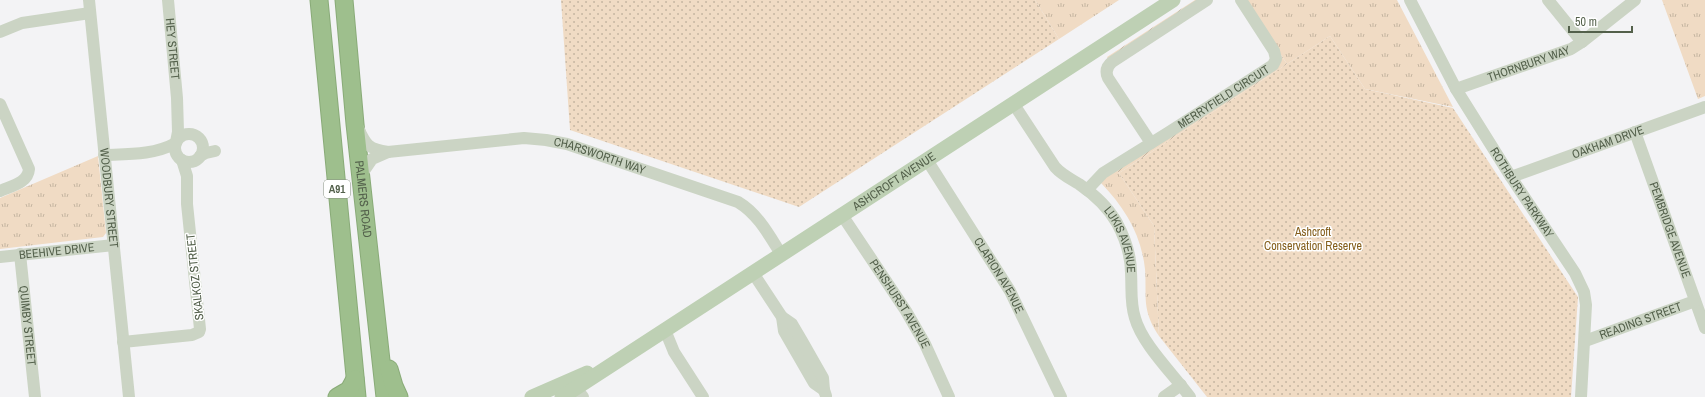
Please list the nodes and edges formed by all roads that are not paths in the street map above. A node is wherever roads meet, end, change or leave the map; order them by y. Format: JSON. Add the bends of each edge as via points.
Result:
{"nodes":[{"id":1,"x":88,"y":0,"type":"edge"},
{"id":2,"x":168,"y":0,"type":"edge"},
{"id":3,"x":319,"y":0,"type":"edge"},
{"id":4,"x":344,"y":0,"type":"edge"},
{"id":5,"x":1173,"y":0,"type":"edge"},
{"id":6,"x":1207,"y":0,"type":"edge"},
{"id":7,"x":1241,"y":0,"type":"edge"},
{"id":8,"x":1410,"y":0,"type":"edge"},
{"id":9,"x":1548,"y":0,"type":"edge"},
{"id":10,"x":1635,"y":0,"type":"edge"},
{"id":11,"x":90,"y":13,"type":"junction"},
{"id":12,"x":0,"y":32,"type":"edge"},
{"id":13,"x":1582,"y":42,"type":"junction"},
{"id":14,"x":1456,"y":89,"type":"junction"},
{"id":15,"x":177,"y":98,"type":"junction"},
{"id":16,"x":1013,"y":103,"type":"junction"},
{"id":17,"x":0,"y":104,"type":"edge"},
{"id":18,"x":1705,"y":107,"type":"edge"},
{"id":19,"x":355,"y":124,"type":"junction"},
{"id":20,"x":1635,"y":132,"type":"junction"},
{"id":21,"x":195,"y":136,"type":"junction"},
{"id":22,"x":176,"y":142,"type":"junction"},
{"id":23,"x":1151,"y":143,"type":"junction"},
{"id":24,"x":145,"y":152,"type":"junction"},
{"id":25,"x":388,"y":152,"type":"junction"},
{"id":26,"x":104,"y":155,"type":"junction"},
{"id":27,"x":199,"y":157,"type":"junction"},
{"id":28,"x":180,"y":159,"type":"junction"},
{"id":29,"x":927,"y":160,"type":"junction"},
{"id":30,"x":361,"y":175,"type":"junction"},
{"id":31,"x":1511,"y":177,"type":"junction"},
{"id":32,"x":1087,"y":190,"type":"junction"},
{"id":33,"x":0,"y":191,"type":"edge"},
{"id":34,"x":842,"y":215,"type":"junction"},
{"id":35,"x":189,"y":217,"type":"junction"},
{"id":36,"x":114,"y":245,"type":"junction"},
{"id":37,"x":20,"y":254,"type":"junction"},
{"id":38,"x":781,"y":254,"type":"junction"},
{"id":39,"x":0,"y":256,"type":"edge"},
{"id":40,"x":753,"y":273,"type":"junction"},
{"id":41,"x":1695,"y":301,"type":"junction"},
{"id":42,"x":1705,"y":328,"type":"edge"},
{"id":43,"x":378,"y":332,"type":"junction"},
{"id":44,"x":660,"y":333,"type":"junction"},
{"id":45,"x":1585,"y":341,"type":"junction"},
{"id":46,"x":123,"y":342,"type":"junction"},
{"id":47,"x":614,"y":362,"type":"junction"},
{"id":48,"x":355,"y":379,"type":"junction"},
{"id":49,"x":1181,"y":385,"type":"junction"},
{"id":50,"x":580,"y":393,"type":"edge"},
{"id":51,"x":825,"y":394,"type":"edge"},
{"id":52,"x":34,"y":397,"type":"edge"},
{"id":53,"x":129,"y":397,"type":"edge"},
{"id":54,"x":337,"y":397,"type":"edge"},
{"id":55,"x":357,"y":397,"type":"edge"},
{"id":56,"x":385,"y":397,"type":"edge"},
{"id":57,"x":399,"y":397,"type":"edge"},
{"id":58,"x":532,"y":397,"type":"edge"},
{"id":59,"x":562,"y":397,"type":"edge"},
{"id":60,"x":703,"y":397,"type":"edge"},
{"id":61,"x":949,"y":397,"type":"edge"},
{"id":62,"x":1061,"y":397,"type":"edge"},
{"id":63,"x":1164,"y":397,"type":"edge"},
{"id":64,"x":1190,"y":397,"type":"edge"},
{"id":65,"x":1581,"y":397,"type":"edge"}],
"edges":[{"from":1,"to":11,"type":"street","name":"WOODBURY STREET"},
{"from":2,"to":15,"type":"street","name":"HEY STREET"},
{"from":3,"to":48,"type":"highway","name":"PALMERS ROAD","number":"A91"},
{"from":4,"to":19,"type":"highway","name":"PALMERS ROAD","number":"A91"},
{"from":5,"to":16,"type":"main road","name":"ASHCROFT AVENUE"},
{"from":6,"to":23,"type":"street","via":[[1112,62],[1107,69],[1108,78]]},
{"from":7,"to":23,"type":"street","name":"MERRYFIELD CIRCUIT","via":[[1274,51],[1274,62]]},
{"from":8,"to":14,"type":"street","name":"ROTHBURY PARKWAY"},
{"from":9,"to":13,"type":"street"},
{"from":10,"to":13,"type":"street","name":"THORNBURY WAY"},
{"from":11,"to":12,"type":"street","via":[[22,23]]},
{"from":11,"to":26,"type":"street","name":"WOODBURY STREET"},
{"from":13,"to":14,"type":"street","name":"THORNBURY WAY","via":[[1570,49]]},
{"from":14,"to":31,"type":"street","name":"ROTHBURY PARKWAY"},
{"from":15,"to":21,"type":"street","name":"HEY STREET"},
{"from":15,"to":22,"type":"street","name":"HEY STREET"},
{"from":16,"to":29,"type":"main road","name":"ASHCROFT AVENUE"},
{"from":16,"to":32,"type":"street","name":"LUKIS AVENUE","via":[[1055,167]]},
{"from":17,"to":33,"type":"street","via":[[29,169],[25,180]]},
{"from":18,"to":20,"type":"street","name":"OAKHAM DRIVE"},
{"from":19,"to":25,"type":"street","name":"CHARSWORTH WAY","via":[[368,146]]},
{"from":19,"to":30,"type":"highway","name":"PALMERS ROAD","number":"A91"},
{"from":20,"to":31,"type":"street","name":"OAKHAM DRIVE"},
{"from":20,"to":41,"type":"street","name":"PEMBRIDGE AVENUE"},
{"from":21,"to":22,"type":"street","via":[[182,136]]},
{"from":21,"to":27,"type":"street","via":[[202,145]]},
{"from":21,"to":27,"type":"street","via":[[214,147]]},
{"from":22,"to":24,"type":"street","via":[[164,150]]},
{"from":22,"to":28,"type":"street","via":[[175,150]]},
{"from":23,"to":32,"type":"street","name":"MERRYFIELD CIRCUIT","via":[[1103,173]]},
{"from":24,"to":26,"type":"street"},
{"from":24,"to":28,"type":"street","via":[[167,154]]},
{"from":25,"to":30,"type":"street","name":"CHARSWORTH WAY","via":[[372,159]]},
{"from":25,"to":38,"type":"street","name":"CHARSWORTH WAY","via":[[524,138],[556,141],[738,202],[759,220]]},
{"from":26,"to":36,"type":"street","name":"WOODBURY STREET"},
{"from":27,"to":28,"type":"street","via":[[191,162]]},
{"from":27,"to":35,"type":"street","name":"SKALKOZ STREET"},
{"from":28,"to":35,"type":"street","name":"SKALKOZ STREET","via":[[187,176]]},
{"from":29,"to":34,"type":"main road","name":"ASHCROFT AVENUE"},
{"from":29,"to":62,"type":"street","name":"CLARION AVENUE","via":[[1010,291]]},
{"from":30,"to":43,"type":"highway","name":"PALMERS ROAD","number":"A91"},
{"from":31,"to":45,"type":"street","name":"ROTHBURY PARKWAY","via":[[1575,273],[1584,292]]},
{"from":32,"to":49,"type":"street","name":"LUKIS AVENUE","via":[[1102,202],[1126,242],[1131,262],[1132,304],[1141,332]]},
{"from":34,"to":38,"type":"main road","name":"ASHCROFT AVENUE"},
{"from":34,"to":61,"type":"street","name":"PENSHURST AVENUE","via":[[906,311],[925,344]]},
{"from":35,"to":46,"type":"street","name":"SKALKOZ STREET","via":[[199,332],[192,335]]},
{"from":36,"to":37,"type":"street","name":"BEEHIVE DRIVE"},
{"from":36,"to":46,"type":"street","name":"WOODBURY STREET"},
{"from":37,"to":39,"type":"street","name":"BEEHIVE DRIVE"},
{"from":37,"to":52,"type":"street","name":"QUIMBY STREET"},
{"from":38,"to":40,"type":"main road","name":"ASHCROFT AVENUE"},
{"from":40,"to":44,"type":"main road","name":"ASHCROFT AVENUE"},
{"from":40,"to":51,"type":"street","via":[[782,317],[784,330],[814,383]]},
{"from":41,"to":42,"type":"street","name":"PEMBRIDGE AVENUE"},
{"from":41,"to":45,"type":"street","name":"READING STREET"},
{"from":43,"to":56,"type":"highway","name":"PALMERS ROAD","number":"A91"},
{"from":43,"to":57,"type":"highway"},
{"from":44,"to":47,"type":"main road","name":"ASHCROFT AVENUE"},
{"from":44,"to":60,"type":"street"},
{"from":45,"to":65,"type":"street","name":"ROTHBURY PARKWAY"},
{"from":46,"to":53,"type":"street","name":"WOODBURY STREET"},
{"from":47,"to":50,"type":"main road","name":"ASHCROFT AVENUE"},
{"from":47,"to":58,"type":"main road","name":"ASHCROFT AVENUE"},
{"from":48,"to":54,"type":"highway","via":[[349,390]]},
{"from":48,"to":55,"type":"highway","name":"PALMERS ROAD","number":"A91"},
{"from":49,"to":63,"type":"street"},
{"from":49,"to":64,"type":"street","name":"LUKIS AVENUE"},
{"from":50,"to":59,"type":"main road","name":"ASHCROFT AVENUE"}]}
